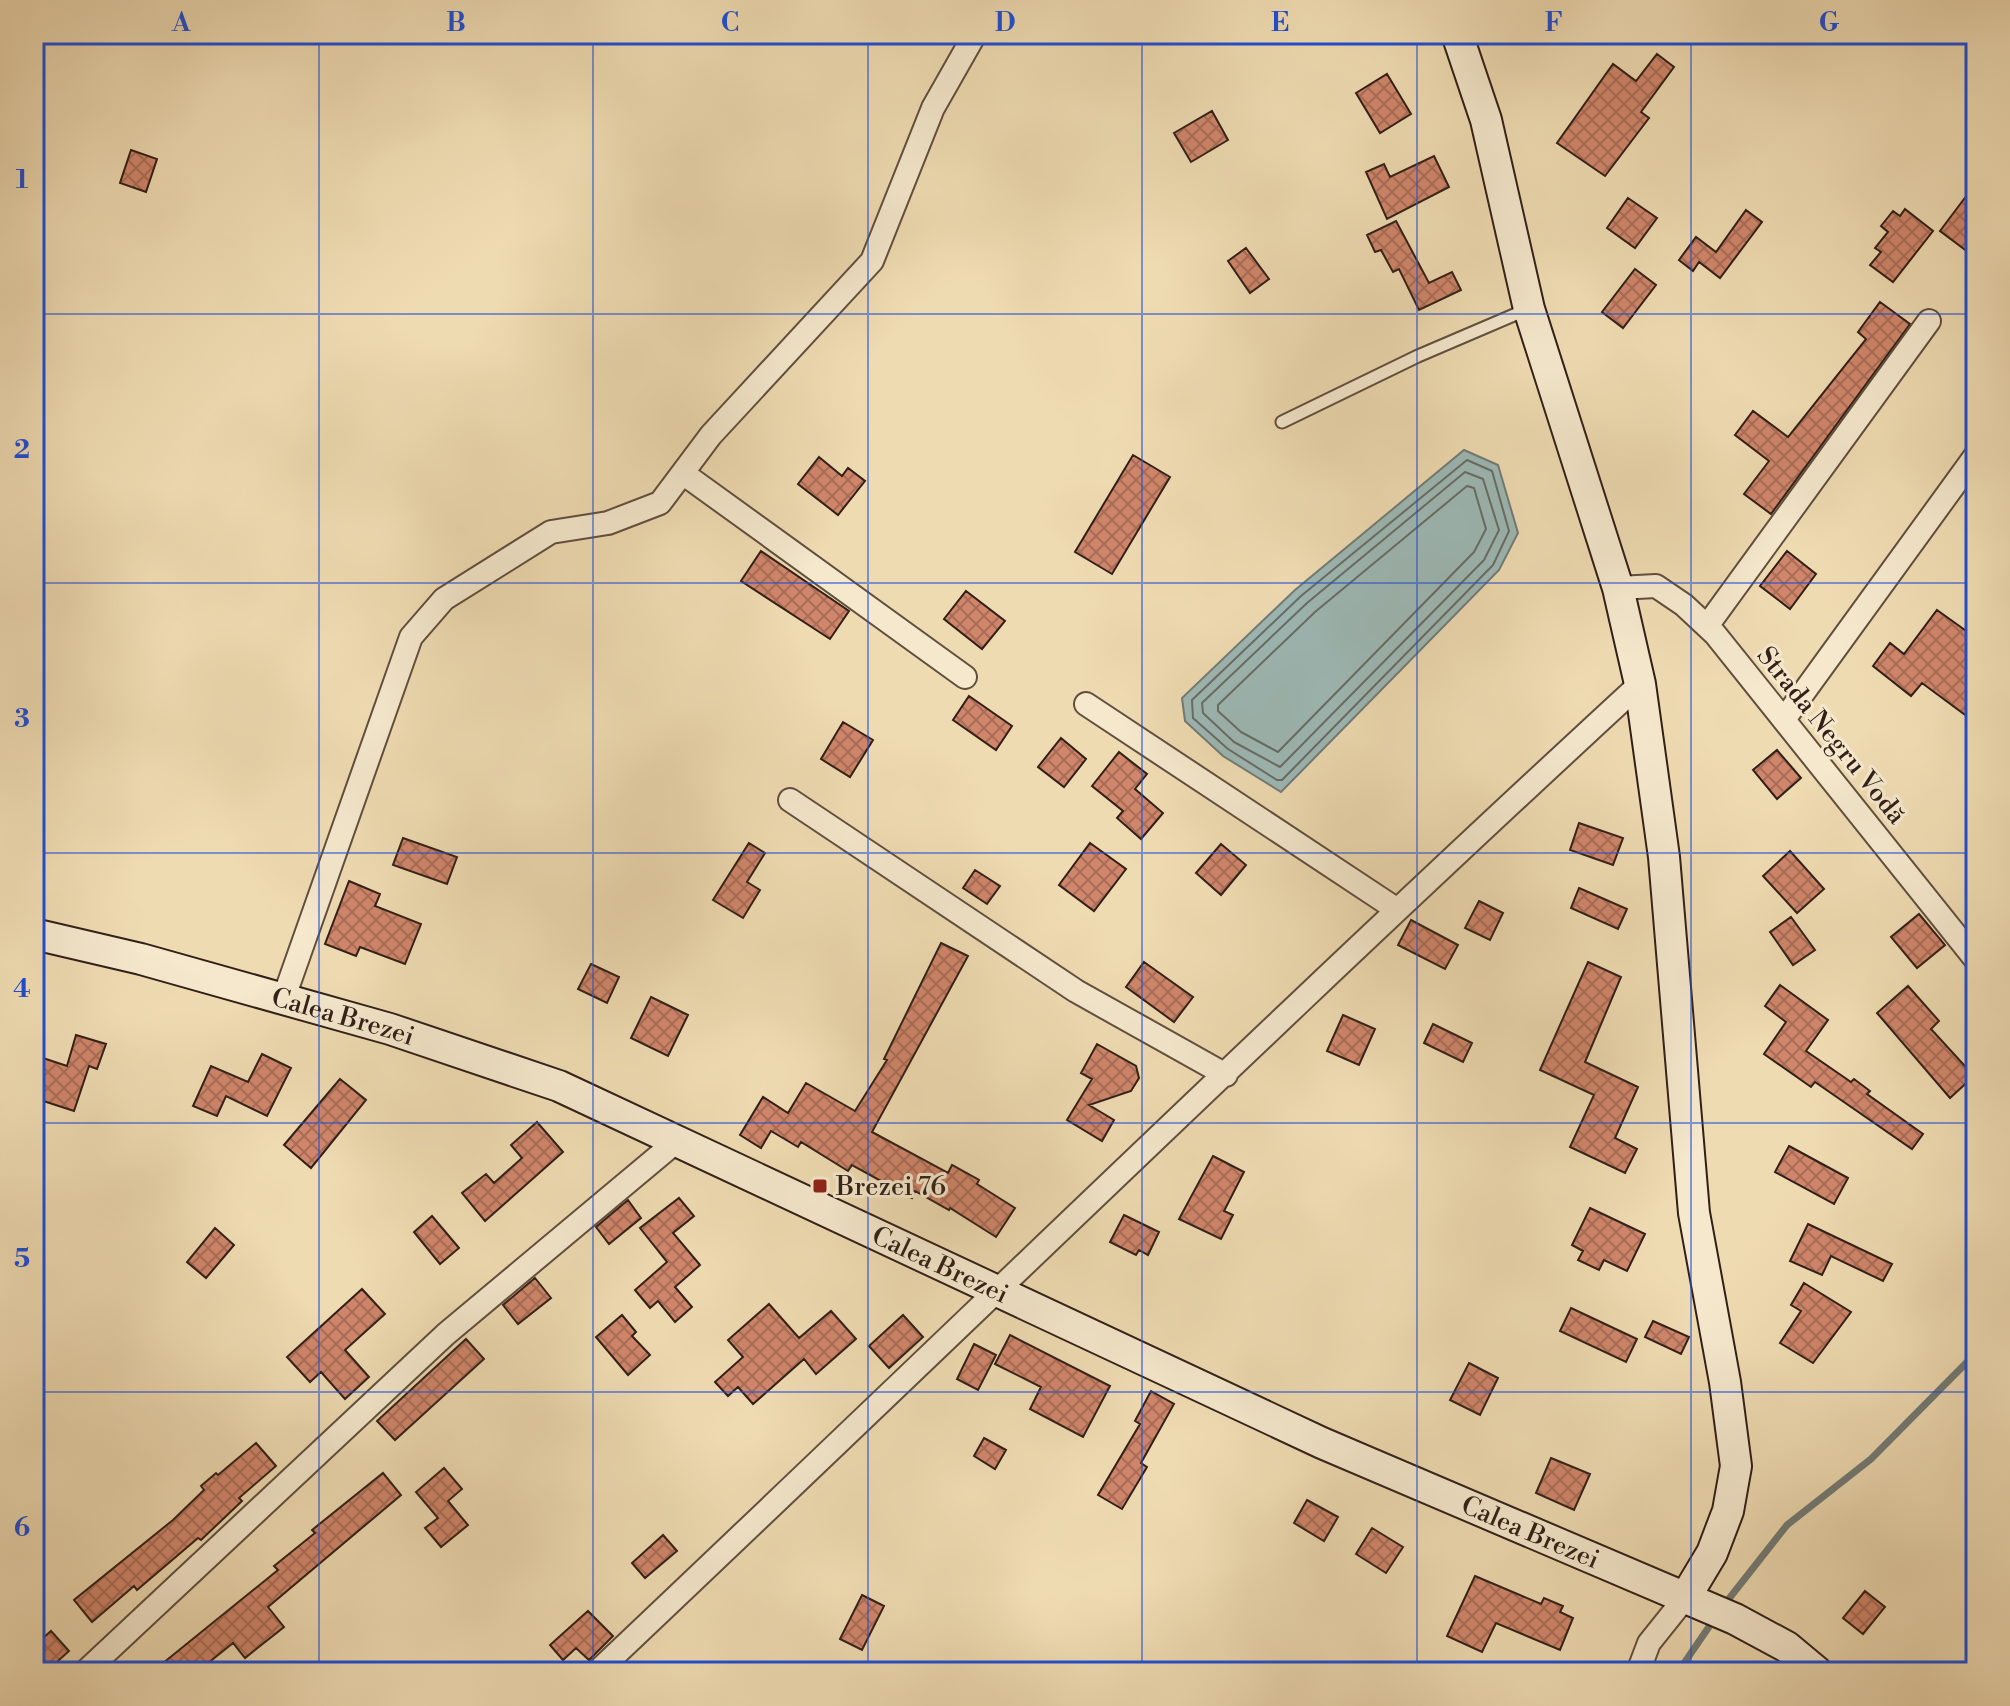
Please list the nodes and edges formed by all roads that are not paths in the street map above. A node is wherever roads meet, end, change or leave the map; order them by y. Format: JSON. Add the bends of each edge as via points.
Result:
{"nodes":[{"id":1,"x":975,"y":34,"type":"edge"},
{"id":2,"x":1457,"y":34,"type":"edge"},
{"id":3,"x":1529,"y":309,"type":"junction"},
{"id":4,"x":1929,"y":321,"type":"dead end"},
{"id":5,"x":1282,"y":422,"type":"dead end"},
{"id":6,"x":1976,"y":455,"type":"edge"},
{"id":7,"x":684,"y":474,"type":"junction"},
{"id":8,"x":1618,"y":588,"type":"junction"},
{"id":9,"x":1707,"y":626,"type":"junction"},
{"id":10,"x":965,"y":677,"type":"dead end"},
{"id":11,"x":1640,"y":684,"type":"junction"},
{"id":12,"x":1086,"y":704,"type":"dead end"},
{"id":13,"x":1785,"y":718,"type":"junction"},
{"id":14,"x":790,"y":800,"type":"dead end"},
{"id":15,"x":1396,"y":909,"type":"junction"},
{"id":16,"x":34,"y":934,"type":"edge"},
{"id":17,"x":1976,"y":960,"type":"edge"},
{"id":18,"x":283,"y":1000,"type":"junction"},
{"id":19,"x":1226,"y":1075,"type":"junction"},
{"id":20,"x":678,"y":1140,"type":"junction"},
{"id":21,"x":1000,"y":1292,"type":"junction"},
{"id":22,"x":1685,"y":1598,"type":"junction"},
{"id":23,"x":85,"y":1672,"type":"edge"},
{"id":24,"x":597,"y":1672,"type":"edge"},
{"id":25,"x":1638,"y":1672,"type":"edge"},
{"id":26,"x":1817,"y":1672,"type":"edge"}],
"edges":[{"from":1,"to":7,"type":"street","via":[[933,108],[872,261],[711,435]]},
{"from":2,"to":3,"type":"street","via":[[1486,120]]},
{"from":3,"to":5,"type":"lane"},
{"from":3,"to":8,"type":"street"},
{"from":4,"to":9,"type":"street"},
{"from":6,"to":13,"type":"street"},
{"from":7,"to":10,"type":"street"},
{"from":7,"to":18,"type":"street","via":[[660,503],[608,523],[551,532],[444,599],[411,637]]},
{"from":8,"to":9,"type":"street","name":"Strada Negru Vodă","via":[[1656,586]]},
{"from":8,"to":11,"type":"street"},
{"from":9,"to":13,"type":"street","name":"Strada Negru Vodă"},
{"from":11,"to":15,"type":"street"},
{"from":11,"to":22,"type":"street","via":[[1664,857],[1694,1213],[1736,1466],[1728,1511],[1712,1553]]},
{"from":12,"to":15,"type":"street"},
{"from":13,"to":17,"type":"street","name":"Strada Negru Vodă"},
{"from":14,"to":19,"type":"street","via":[[1076,991]]},
{"from":15,"to":19,"type":"street"},
{"from":16,"to":18,"type":"street","name":"Calea Brezei"},
{"from":18,"to":20,"type":"street","name":"Calea Brezei","via":[[495,1062]]},
{"from":19,"to":21,"type":"street"},
{"from":20,"to":21,"type":"street","name":"Calea Brezei"},
{"from":20,"to":23,"type":"street","via":[[446,1334]]},
{"from":21,"to":22,"type":"street","name":"Calea Brezei","via":[[1322,1443]]},
{"from":21,"to":24,"type":"street"},
{"from":22,"to":25,"type":"street","via":[[1649,1643]]},
{"from":22,"to":26,"type":"street","name":"Calea Brezei","via":[[1787,1647]]}]}
